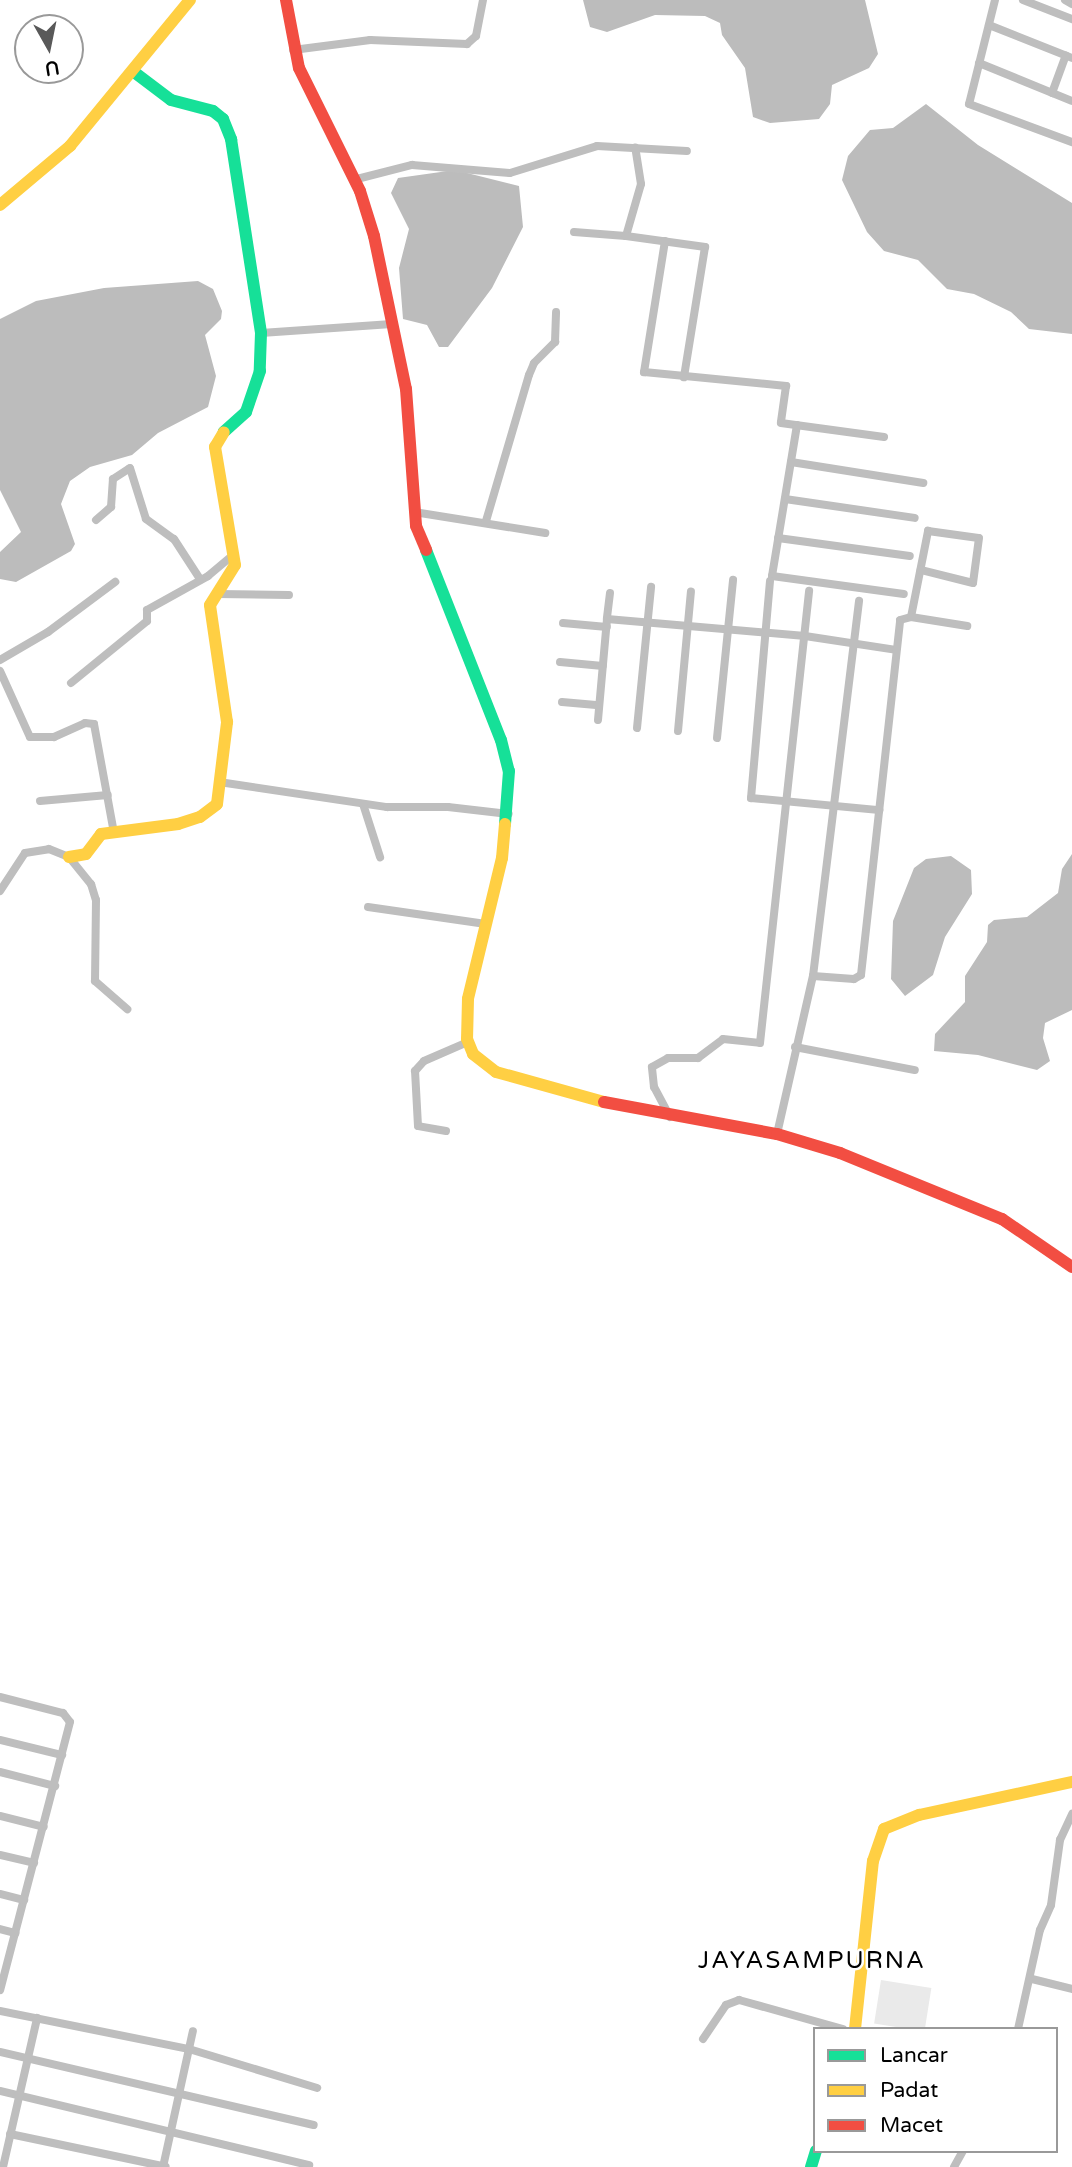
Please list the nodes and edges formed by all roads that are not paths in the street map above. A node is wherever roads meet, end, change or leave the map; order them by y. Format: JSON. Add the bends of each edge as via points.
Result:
{"nodes":[{"id":1,"x":190,"y":0,"type":"edge"},
{"id":2,"x":286,"y":0,"type":"edge"},
{"id":3,"x":483,"y":0,"type":"edge"},
{"id":4,"x":995,"y":0,"type":"edge"},
{"id":5,"x":1023,"y":0,"type":"edge"},
{"id":6,"x":1065,"y":0,"type":"edge"},
{"id":7,"x":1072,"y":4,"type":"edge"},
{"id":8,"x":1072,"y":19,"type":"edge"},
{"id":9,"x":989,"y":25,"type":"junction"},
{"id":10,"x":293,"y":50,"type":"junction"},
{"id":11,"x":1069,"y":57,"type":"edge"},
{"id":12,"x":979,"y":63,"type":"junction"},
{"id":13,"x":134,"y":72,"type":"junction"},
{"id":14,"x":1052,"y":93,"type":"junction"},
{"id":15,"x":1072,"y":101,"type":"edge"},
{"id":16,"x":1072,"y":142,"type":"edge"},
{"id":17,"x":635,"y":147,"type":"junction"},
{"id":18,"x":687,"y":151,"type":"dead end"},
{"id":19,"x":353,"y":180,"type":"junction"},
{"id":20,"x":0,"y":205,"type":"edge"},
{"id":21,"x":574,"y":232,"type":"dead end"},
{"id":22,"x":626,"y":236,"type":"junction"},
{"id":23,"x":665,"y":241,"type":"junction"},
{"id":24,"x":556,"y":312,"type":"dead end"},
{"id":25,"x":392,"y":324,"type":"junction"},
{"id":26,"x":261,"y":333,"type":"junction"},
{"id":27,"x":684,"y":377,"type":"junction"},
{"id":28,"x":797,"y":425,"type":"junction"},
{"id":29,"x":884,"y":437,"type":"dead end"},
{"id":30,"x":791,"y":462,"type":"junction"},
{"id":31,"x":923,"y":483,"type":"dead end"},
{"id":32,"x":785,"y":499,"type":"junction"},
{"id":33,"x":413,"y":512,"type":"junction"},
{"id":34,"x":915,"y":518,"type":"dead end"},
{"id":35,"x":96,"y":520,"type":"dead end"},
{"id":36,"x":486,"y":521,"type":"junction"},
{"id":37,"x":545,"y":533,"type":"dead end"},
{"id":38,"x":778,"y":538,"type":"junction"},
{"id":39,"x":233,"y":555,"type":"junction"},
{"id":40,"x":909,"y":556,"type":"dead end"},
{"id":41,"x":921,"y":570,"type":"junction"},
{"id":42,"x":200,"y":579,"type":"junction"},
{"id":43,"x":733,"y":580,"type":"dead end"},
{"id":44,"x":770,"y":581,"type":"dead end"},
{"id":45,"x":115,"y":582,"type":"dead end"},
{"id":46,"x":651,"y":587,"type":"dead end"},
{"id":47,"x":809,"y":590,"type":"dead end"},
{"id":48,"x":691,"y":592,"type":"dead end"},
{"id":49,"x":610,"y":593,"type":"dead end"},
{"id":50,"x":218,"y":594,"type":"junction"},
{"id":51,"x":904,"y":594,"type":"dead end"},
{"id":52,"x":289,"y":595,"type":"dead end"},
{"id":53,"x":859,"y":601,"type":"dead end"},
{"id":54,"x":911,"y":617,"type":"junction"},
{"id":55,"x":563,"y":623,"type":"dead end"},
{"id":56,"x":607,"y":623,"type":"junction"},
{"id":57,"x":648,"y":623,"type":"junction"},
{"id":58,"x":967,"y":626,"type":"dead end"},
{"id":59,"x":688,"y":627,"type":"junction"},
{"id":60,"x":728,"y":630,"type":"junction"},
{"id":61,"x":766,"y":634,"type":"junction"},
{"id":62,"x":805,"y":636,"type":"junction"},
{"id":63,"x":854,"y":644,"type":"junction"},
{"id":64,"x":896,"y":650,"type":"junction"},
{"id":65,"x":0,"y":660,"type":"edge"},
{"id":66,"x":560,"y":662,"type":"dead end"},
{"id":67,"x":603,"y":666,"type":"junction"},
{"id":68,"x":0,"y":671,"type":"edge"},
{"id":69,"x":71,"y":683,"type":"dead end"},
{"id":70,"x":562,"y":702,"type":"dead end"},
{"id":71,"x":599,"y":705,"type":"junction"},
{"id":72,"x":598,"y":720,"type":"dead end"},
{"id":73,"x":637,"y":728,"type":"dead end"},
{"id":74,"x":677,"y":732,"type":"dead end"},
{"id":75,"x":718,"y":738,"type":"dead end"},
{"id":76,"x":219,"y":782,"type":"junction"},
{"id":77,"x":108,"y":795,"type":"junction"},
{"id":78,"x":786,"y":801,"type":"junction"},
{"id":79,"x":40,"y":802,"type":"dead end"},
{"id":80,"x":363,"y":804,"type":"junction"},
{"id":81,"x":836,"y":806,"type":"junction"},
{"id":82,"x":879,"y":810,"type":"junction"},
{"id":83,"x":509,"y":814,"type":"junction"},
{"id":84,"x":114,"y":833,"type":"junction"},
{"id":85,"x":380,"y":857,"type":"dead end"},
{"id":86,"x":69,"y":858,"type":"junction"},
{"id":87,"x":0,"y":891,"type":"edge"},
{"id":88,"x":368,"y":907,"type":"dead end"},
{"id":89,"x":486,"y":924,"type":"junction"},
{"id":90,"x":813,"y":975,"type":"junction"},
{"id":91,"x":127,"y":1009,"type":"dead end"},
{"id":92,"x":468,"y":1042,"type":"junction"},
{"id":93,"x":795,"y":1047,"type":"junction"},
{"id":94,"x":915,"y":1070,"type":"dead end"},
{"id":95,"x":670,"y":1117,"type":"junction"},
{"id":96,"x":446,"y":1131,"type":"dead end"},
{"id":97,"x":777,"y":1134,"type":"junction"},
{"id":98,"x":1072,"y":1267,"type":"edge"},
{"id":99,"x":0,"y":1697,"type":"edge"},
{"id":100,"x":0,"y":1740,"type":"edge"},
{"id":101,"x":62,"y":1755,"type":"junction"},
{"id":102,"x":0,"y":1772,"type":"edge"},
{"id":103,"x":1072,"y":1782,"type":"edge"},
{"id":104,"x":55,"y":1786,"type":"junction"},
{"id":105,"x":1072,"y":1814,"type":"edge"},
{"id":106,"x":0,"y":1816,"type":"edge"},
{"id":107,"x":44,"y":1827,"type":"junction"},
{"id":108,"x":0,"y":1855,"type":"edge"},
{"id":109,"x":34,"y":1863,"type":"junction"},
{"id":110,"x":0,"y":1894,"type":"edge"},
{"id":111,"x":24,"y":1899,"type":"junction"},
{"id":112,"x":0,"y":1930,"type":"edge"},
{"id":113,"x":15,"y":1933,"type":"junction"},
{"id":114,"x":2,"y":1975,"type":"edge"},
{"id":115,"x":1032,"y":1979,"type":"junction"},
{"id":116,"x":1072,"y":1989,"type":"edge"},
{"id":117,"x":0,"y":1990,"type":"edge"},
{"id":118,"x":0,"y":2011,"type":"edge"},
{"id":119,"x":37,"y":2018,"type":"junction"},
{"id":120,"x":832,"y":2027,"type":"edge"},
{"id":121,"x":855,"y":2027,"type":"edge"},
{"id":122,"x":1019,"y":2027,"type":"edge"},
{"id":123,"x":193,"y":2031,"type":"dead end"},
{"id":124,"x":704,"y":2039,"type":"dead end"},
{"id":125,"x":189,"y":2049,"type":"junction"},
{"id":126,"x":0,"y":2052,"type":"edge"},
{"id":127,"x":28,"y":2058,"type":"junction"},
{"id":128,"x":317,"y":2088,"type":"dead end"},
{"id":129,"x":0,"y":2091,"type":"edge"},
{"id":130,"x":176,"y":2091,"type":"junction"},
{"id":131,"x":19,"y":2096,"type":"junction"},
{"id":132,"x":314,"y":2125,"type":"dead end"},
{"id":133,"x":170,"y":2130,"type":"junction"},
{"id":134,"x":10,"y":2134,"type":"junction"},
{"id":135,"x":309,"y":2165,"type":"dead end"},
{"id":136,"x":3,"y":2167,"type":"edge"},
{"id":137,"x":164,"y":2167,"type":"edge"}],
"edges":[{"from":1,"to":13,"type":"street"},
{"from":2,"to":10,"type":"street"},
{"from":3,"to":10,"type":"street","via":[[475,36],[467,44],[370,40]]},
{"from":4,"to":9,"type":"street"},
{"from":5,"to":8,"type":"street"},
{"from":6,"to":7,"type":"street"},
{"from":9,"to":11,"type":"street"},
{"from":9,"to":12,"type":"street"},
{"from":10,"to":19,"type":"street"},
{"from":11,"to":14,"type":"street"},
{"from":12,"to":14,"type":"street"},
{"from":12,"to":16,"type":"street","via":[[969,104]]},
{"from":13,"to":20,"type":"street","via":[[70,146]]},
{"from":13,"to":26,"type":"street","via":[[171,100],[213,111],[223,119]]},
{"from":14,"to":15,"type":"street"},
{"from":17,"to":18,"type":"street"},
{"from":17,"to":19,"type":"street","via":[[582,149],[497,174],[412,165]]},
{"from":17,"to":22,"type":"street","via":[[641,187]]},
{"from":19,"to":25,"type":"street","via":[[374,236]]},
{"from":21,"to":22,"type":"street"},
{"from":22,"to":23,"type":"street"},
{"from":23,"to":27,"type":"street","via":[[705,247]]},
{"from":23,"to":27,"type":"street","via":[[644,372]]},
{"from":24,"to":36,"type":"street","via":[[555,342],[529,375]]},
{"from":25,"to":26,"type":"street"},
{"from":25,"to":33,"type":"street","via":[[410,419]]},
{"from":26,"to":39,"type":"street","via":[[260,370],[251,402],[215,447]]},
{"from":27,"to":28,"type":"street","via":[[786,386],[781,423]]},
{"from":28,"to":29,"type":"street"},
{"from":28,"to":30,"type":"street"},
{"from":30,"to":31,"type":"street"},
{"from":30,"to":32,"type":"street"},
{"from":32,"to":34,"type":"street"},
{"from":32,"to":38,"type":"street"},
{"from":33,"to":36,"type":"street"},
{"from":33,"to":83,"type":"street","via":[[507,756]]},
{"from":35,"to":42,"type":"street","via":[[111,507],[113,479],[130,468],[146,519],[174,538]]},
{"from":36,"to":37,"type":"street"},
{"from":38,"to":40,"type":"street"},
{"from":38,"to":51,"type":"street","via":[[772,576]]},
{"from":39,"to":42,"type":"street"},
{"from":39,"to":50,"type":"street","via":[[235,565]]},
{"from":41,"to":41,"type":"street","via":[[973,583],[979,538],[928,531]]},
{"from":41,"to":54,"type":"street"},
{"from":42,"to":69,"type":"street","via":[[147,610],[146,621]]},
{"from":43,"to":60,"type":"street"},
{"from":44,"to":61,"type":"street"},
{"from":45,"to":65,"type":"street","via":[[48,632]]},
{"from":46,"to":57,"type":"street"},
{"from":47,"to":62,"type":"street"},
{"from":48,"to":59,"type":"street"},
{"from":49,"to":56,"type":"street"},
{"from":50,"to":52,"type":"street"},
{"from":50,"to":76,"type":"street","via":[[211,605],[227,722]]},
{"from":53,"to":63,"type":"street"},
{"from":54,"to":58,"type":"street"},
{"from":54,"to":64,"type":"street","via":[[900,620]]},
{"from":55,"to":56,"type":"street"},
{"from":56,"to":57,"type":"street"},
{"from":56,"to":67,"type":"street"},
{"from":57,"to":59,"type":"street"},
{"from":57,"to":73,"type":"street"},
{"from":59,"to":60,"type":"street"},
{"from":59,"to":74,"type":"street"},
{"from":60,"to":61,"type":"street"},
{"from":60,"to":75,"type":"street"},
{"from":61,"to":62,"type":"street"},
{"from":61,"to":78,"type":"street","via":[[751,798]]},
{"from":62,"to":63,"type":"street"},
{"from":62,"to":78,"type":"street"},
{"from":63,"to":64,"type":"street"},
{"from":63,"to":81,"type":"street"},
{"from":64,"to":82,"type":"street"},
{"from":66,"to":67,"type":"street"},
{"from":67,"to":71,"type":"street"},
{"from":68,"to":77,"type":"street","via":[[30,737],[54,737],[85,723],[94,724]]},
{"from":70,"to":71,"type":"street"},
{"from":71,"to":72,"type":"street"},
{"from":76,"to":80,"type":"street"},
{"from":76,"to":84,"type":"street","via":[[217,804],[200,817]]},
{"from":77,"to":79,"type":"street"},
{"from":77,"to":84,"type":"street"},
{"from":78,"to":81,"type":"street"},
{"from":78,"to":95,"type":"street","via":[[760,1044],[723,1039],[698,1058],[668,1058],[652,1067],[654,1087]]},
{"from":80,"to":83,"type":"street"},
{"from":80,"to":85,"type":"street"},
{"from":81,"to":82,"type":"street"},
{"from":81,"to":90,"type":"street"},
{"from":82,"to":90,"type":"street","via":[[861,975],[854,979]]},
{"from":83,"to":89,"type":"street"},
{"from":84,"to":86,"type":"street","via":[[101,834],[86,853]]},
{"from":86,"to":87,"type":"street","via":[[49,849],[25,853]]},
{"from":86,"to":91,"type":"street","via":[[91,884],[96,900],[95,981]]},
{"from":88,"to":89,"type":"street"},
{"from":89,"to":92,"type":"street","via":[[468,999]]},
{"from":90,"to":93,"type":"street"},
{"from":92,"to":95,"type":"street","via":[[480,1061],[496,1072]]},
{"from":92,"to":96,"type":"street","via":[[424,1061],[415,1071],[418,1126]]},
{"from":93,"to":94,"type":"street"},
{"from":93,"to":97,"type":"street"},
{"from":95,"to":97,"type":"street"},
{"from":97,"to":98,"type":"street","via":[[840,1153],[973,1205],[1030,1235]]},
{"from":99,"to":101,"type":"street","via":[[68,1717]]},
{"from":100,"to":101,"type":"street"},
{"from":101,"to":104,"type":"street"},
{"from":102,"to":104,"type":"street"},
{"from":103,"to":121,"type":"street","via":[[910,1817],[884,1829],[873,1861]]},
{"from":104,"to":107,"type":"street"},
{"from":105,"to":115,"type":"street","via":[[1060,1840]]},
{"from":106,"to":107,"type":"street"},
{"from":107,"to":109,"type":"street"},
{"from":108,"to":109,"type":"street"},
{"from":109,"to":111,"type":"street"},
{"from":110,"to":111,"type":"street"},
{"from":111,"to":113,"type":"street"},
{"from":112,"to":113,"type":"street"},
{"from":113,"to":114,"type":"street"},
{"from":114,"to":117,"type":"street"},
{"from":115,"to":116,"type":"street"},
{"from":115,"to":122,"type":"street"},
{"from":118,"to":119,"type":"street"},
{"from":119,"to":125,"type":"street"},
{"from":119,"to":127,"type":"street"},
{"from":120,"to":124,"type":"street","via":[[787,2010],[739,2000],[726,2005]]},
{"from":123,"to":125,"type":"street"},
{"from":125,"to":128,"type":"street"},
{"from":125,"to":130,"type":"street"},
{"from":126,"to":127,"type":"street"},
{"from":127,"to":130,"type":"street"},
{"from":127,"to":131,"type":"street"},
{"from":129,"to":131,"type":"street"},
{"from":130,"to":132,"type":"street"},
{"from":130,"to":133,"type":"street"},
{"from":131,"to":133,"type":"street"},
{"from":131,"to":134,"type":"street"},
{"from":133,"to":135,"type":"street"},
{"from":133,"to":137,"type":"street"},
{"from":134,"to":136,"type":"street"},
{"from":134,"to":137,"type":"street"}]}
